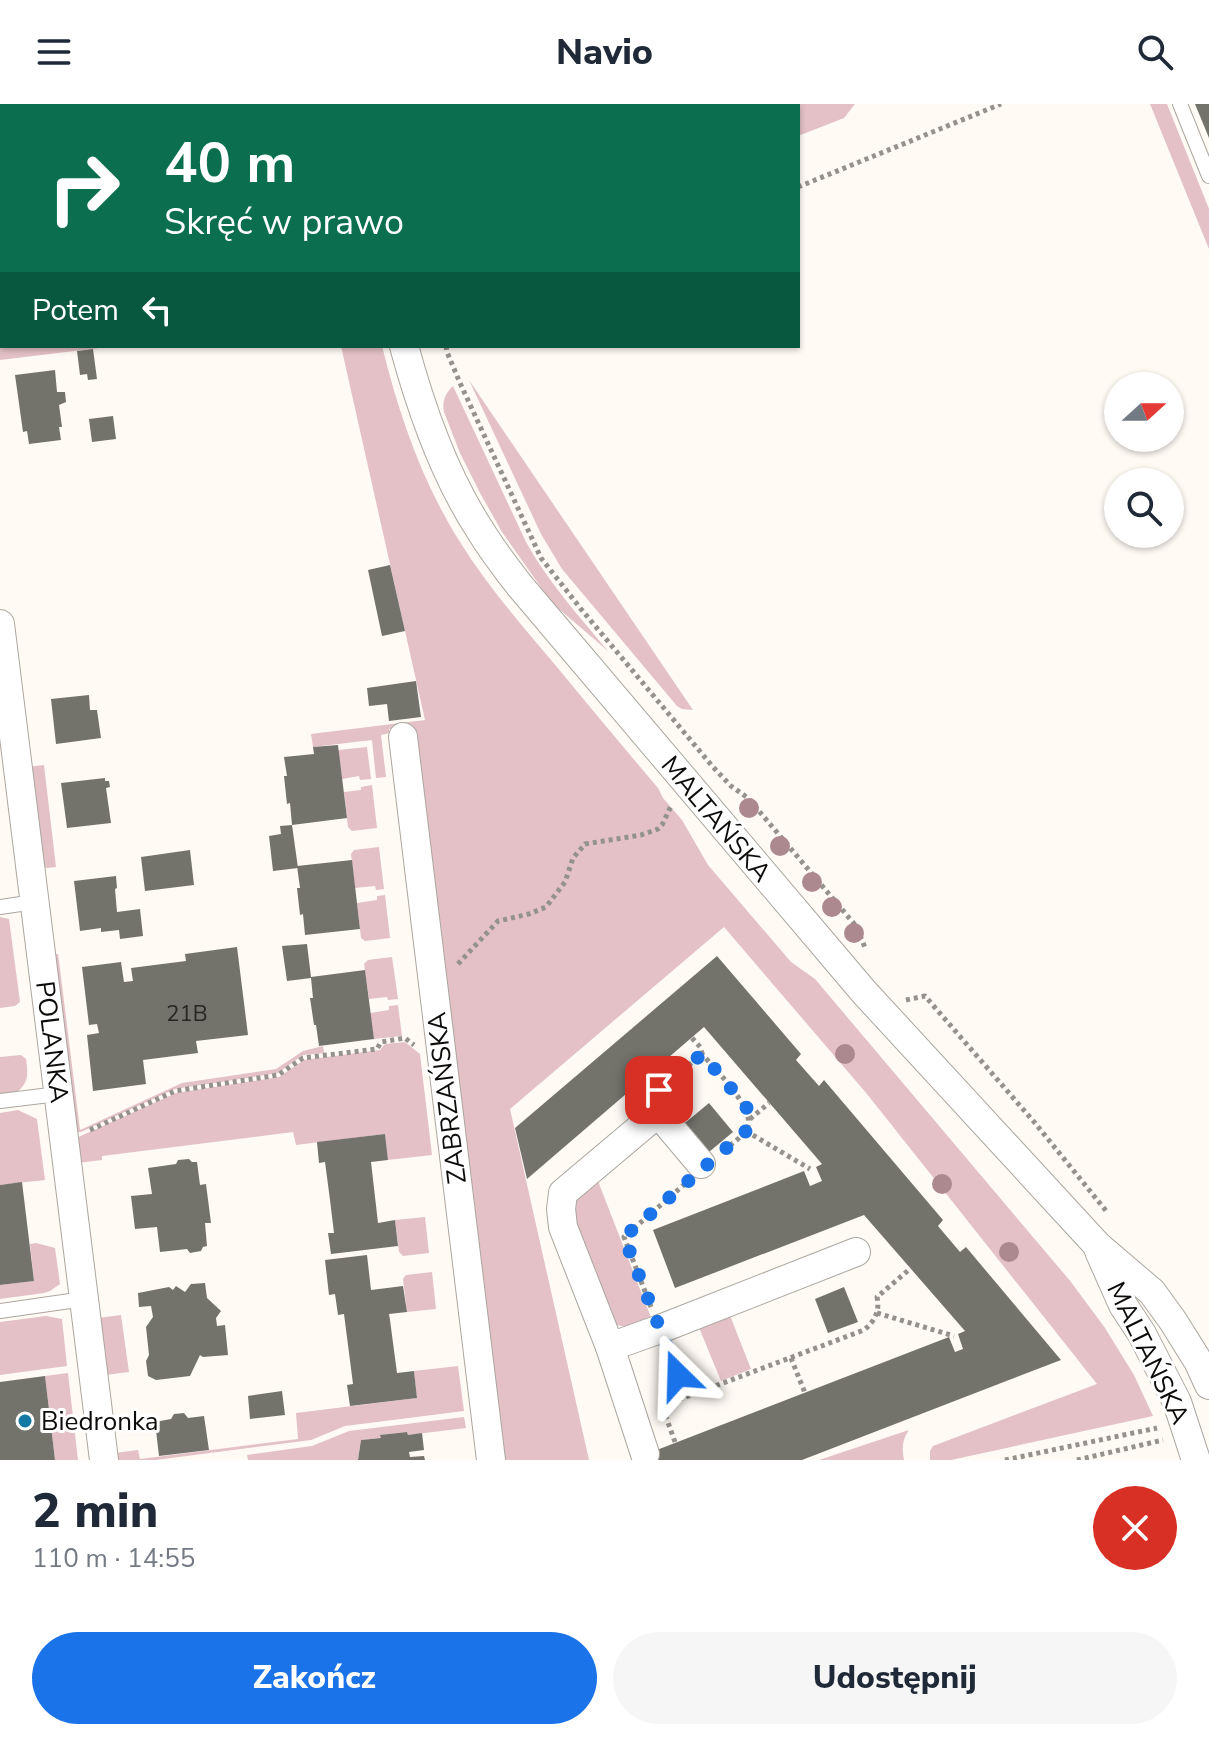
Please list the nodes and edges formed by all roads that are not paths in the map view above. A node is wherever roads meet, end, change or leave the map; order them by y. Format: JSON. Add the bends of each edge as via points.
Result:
{"nodes":[{"id":1,"x":1180,"y":104,"type":"edge"},
{"id":2,"x":1209,"y":176,"type":"edge"},
{"id":3,"x":405,"y":348,"type":"edge"},
{"id":4,"x":0,"y":624,"type":"edge"},
{"id":5,"x":4,"y":686,"type":"edge"},
{"id":6,"x":403,"y":737,"type":"dead end"},
{"id":7,"x":34,"y":902,"type":"junction"},
{"id":8,"x":0,"y":907,"type":"edge"},
{"id":9,"x":58,"y":1094,"type":"junction"},
{"id":10,"x":0,"y":1101,"type":"edge"},
{"id":11,"x":705,"y":1165,"type":"road end"},
{"id":12,"x":1098,"y":1246,"type":"junction"},
{"id":13,"x":856,"y":1252,"type":"dead end"},
{"id":14,"x":84,"y":1299,"type":"junction"},
{"id":15,"x":0,"y":1311,"type":"edge"},
{"id":16,"x":610,"y":1347,"type":"junction"},
{"id":17,"x":1209,"y":1385,"type":"edge"},
{"id":18,"x":645,"y":1454,"type":"dead end"},
{"id":19,"x":104,"y":1460,"type":"edge"},
{"id":20,"x":491,"y":1460,"type":"edge"},
{"id":21,"x":1196,"y":1460,"type":"edge"}],
"edges":[{"from":1,"to":2,"type":"lane"},
{"from":3,"to":12,"type":"street","name":"MALTAŃSKA","via":[[457,488],[520,586],[856,983]]},
{"from":4,"to":5,"type":"street","name":"POLANKA"},
{"from":5,"to":7,"type":"street","name":"POLANKA"},
{"from":6,"to":20,"type":"street","name":"ZABRZAŃSKA"},
{"from":7,"to":8,"type":"lane"},
{"from":7,"to":9,"type":"street","name":"POLANKA"},
{"from":9,"to":10,"type":"lane"},
{"from":9,"to":14,"type":"street","name":"POLANKA"},
{"from":11,"to":16,"type":"street","via":[[658,1113],[563,1193],[563,1227]]},
{"from":12,"to":17,"type":"street","name":"MALTAŃSKA","via":[[1152,1292]]},
{"from":12,"to":21,"type":"street","name":"MALTAŃSKA","via":[[1123,1305],[1177,1402]]},
{"from":13,"to":16,"type":"street"},
{"from":14,"to":15,"type":"lane"},
{"from":14,"to":19,"type":"street","name":"POLANKA"},
{"from":16,"to":18,"type":"street"}]}
